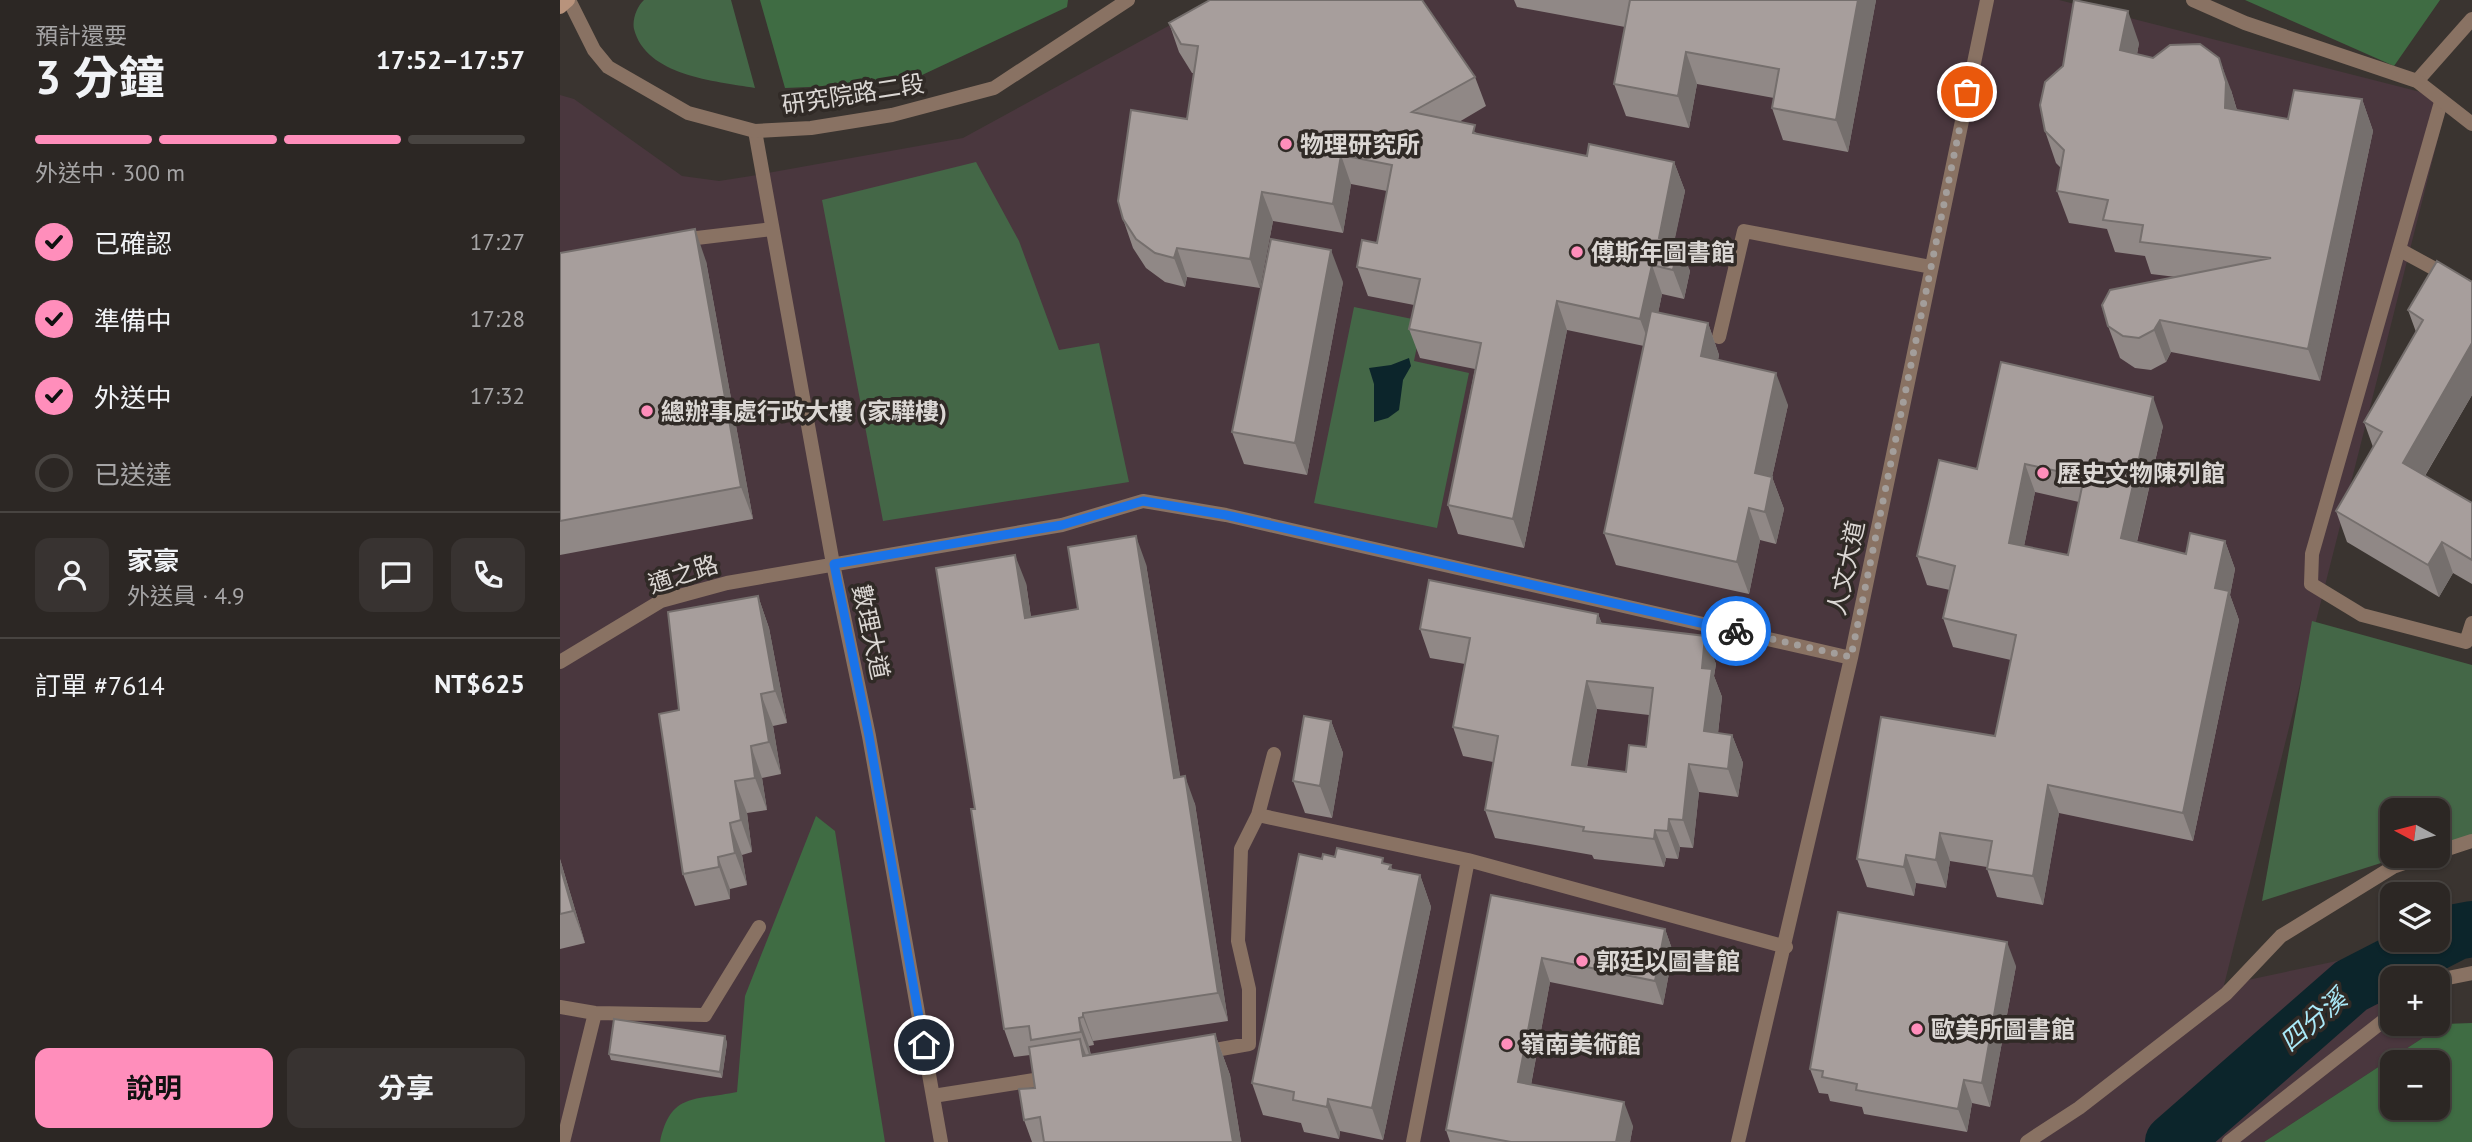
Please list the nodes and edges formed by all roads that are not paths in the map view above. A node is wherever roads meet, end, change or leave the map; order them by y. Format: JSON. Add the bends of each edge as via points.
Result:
{"nodes":[{"id":1,"x":566,"y":0,"type":"edge"},
{"id":2,"x":1128,"y":0,"type":"edge"},
{"id":3,"x":1987,"y":0,"type":"edge"},
{"id":4,"x":2193,"y":0,"type":"edge"},
{"id":5,"x":560,"y":7,"type":"edge"},
{"id":6,"x":2472,"y":19,"type":"edge"},
{"id":7,"x":2417,"y":81,"type":"junction"},
{"id":8,"x":2441,"y":102,"type":"junction"},
{"id":9,"x":2472,"y":124,"type":"edge"},
{"id":10,"x":755,"y":131,"type":"junction"},
{"id":11,"x":772,"y":229,"type":"junction"},
{"id":12,"x":664,"y":243,"type":"edge"},
{"id":13,"x":2400,"y":250,"type":"junction"},
{"id":14,"x":1931,"y":267,"type":"junction"},
{"id":15,"x":2472,"y":289,"type":"edge"},
{"id":16,"x":1719,"y":337,"type":"dead end"},
{"id":17,"x":834,"y":564,"type":"junction"},
{"id":18,"x":2472,"y":623,"type":"edge"},
{"id":19,"x":2469,"y":643,"type":"edge"},
{"id":20,"x":1851,"y":657,"type":"junction"},
{"id":21,"x":560,"y":662,"type":"edge"},
{"id":22,"x":1274,"y":754,"type":"dead end"},
{"id":23,"x":1258,"y":815,"type":"junction"},
{"id":24,"x":2472,"y":841,"type":"edge"},
{"id":25,"x":2450,"y":848,"type":"edge"},
{"id":26,"x":1468,"y":860,"type":"junction"},
{"id":27,"x":2391,"y":868,"type":"edge"},
{"id":28,"x":759,"y":928,"type":"dead end"},
{"id":29,"x":1786,"y":947,"type":"junction"},
{"id":30,"x":2472,"y":973,"type":"edge"},
{"id":31,"x":2450,"y":978,"type":"edge"},
{"id":32,"x":560,"y":1007,"type":"edge"},
{"id":33,"x":595,"y":1013,"type":"junction"},
{"id":34,"x":2380,"y":1023,"type":"edge"},
{"id":35,"x":1194,"y":1053,"type":"edge"},
{"id":36,"x":1070,"y":1074,"type":"edge"},
{"id":37,"x":933,"y":1096,"type":"junction"},
{"id":38,"x":563,"y":1142,"type":"edge"},
{"id":39,"x":941,"y":1142,"type":"edge"},
{"id":40,"x":1413,"y":1142,"type":"edge"},
{"id":41,"x":1738,"y":1142,"type":"edge"},
{"id":42,"x":2027,"y":1142,"type":"edge"},
{"id":43,"x":2229,"y":1142,"type":"edge"}],
"edges":[{"from":1,"to":5,"type":"main road","name":"研究院路二段"},
{"from":1,"to":10,"type":"street","name":"研究院路二段","via":[[608,67],[688,113]]},
{"from":2,"to":10,"type":"street","name":"研究院路二段","via":[[994,88],[892,116]]},
{"from":3,"to":14,"type":"street","name":"人文大道"},
{"from":4,"to":7,"type":"street","via":[[2245,23]]},
{"from":6,"to":7,"type":"street"},
{"from":7,"to":8,"type":"street"},
{"from":8,"to":9,"type":"street"},
{"from":8,"to":13,"type":"street","via":[[2409,204]]},
{"from":10,"to":11,"type":"street","name":"數理大道"},
{"from":11,"to":12,"type":"street"},
{"from":11,"to":17,"type":"street","name":"數理大道"},
{"from":13,"to":15,"type":"street"},
{"from":13,"to":19,"type":"street","via":[[2312,554],[2311,584],[2362,615]]},
{"from":14,"to":16,"type":"street","via":[[1744,231]]},
{"from":14,"to":20,"type":"street","name":"人文大道"},
{"from":17,"to":20,"type":"street","name":"適之路","via":[[1062,525],[1143,501],[1226,515]]},
{"from":17,"to":21,"type":"street","name":"適之路","via":[[727,583],[661,601]]},
{"from":17,"to":37,"type":"street","name":"數理大道"},
{"from":18,"to":19,"type":"street"},
{"from":20,"to":29,"type":"street","name":"人文大道"},
{"from":22,"to":23,"type":"street"},
{"from":23,"to":26,"type":"street"},
{"from":23,"to":35,"type":"street","via":[[1241,849],[1238,941],[1249,989],[1249,1044]]},
{"from":24,"to":25,"type":"street"},
{"from":26,"to":29,"type":"street"},
{"from":26,"to":40,"type":"street"},
{"from":27,"to":42,"type":"street","via":[[2281,936],[2226,994]]},
{"from":28,"to":33,"type":"street","via":[[705,1015]]},
{"from":29,"to":41,"type":"street","name":"人文大道"},
{"from":30,"to":31,"type":"street"},
{"from":32,"to":33,"type":"street"},
{"from":33,"to":38,"type":"street"},
{"from":34,"to":43,"type":"street"},
{"from":36,"to":37,"type":"street"},
{"from":37,"to":39,"type":"street","name":"數理大道"}]}
